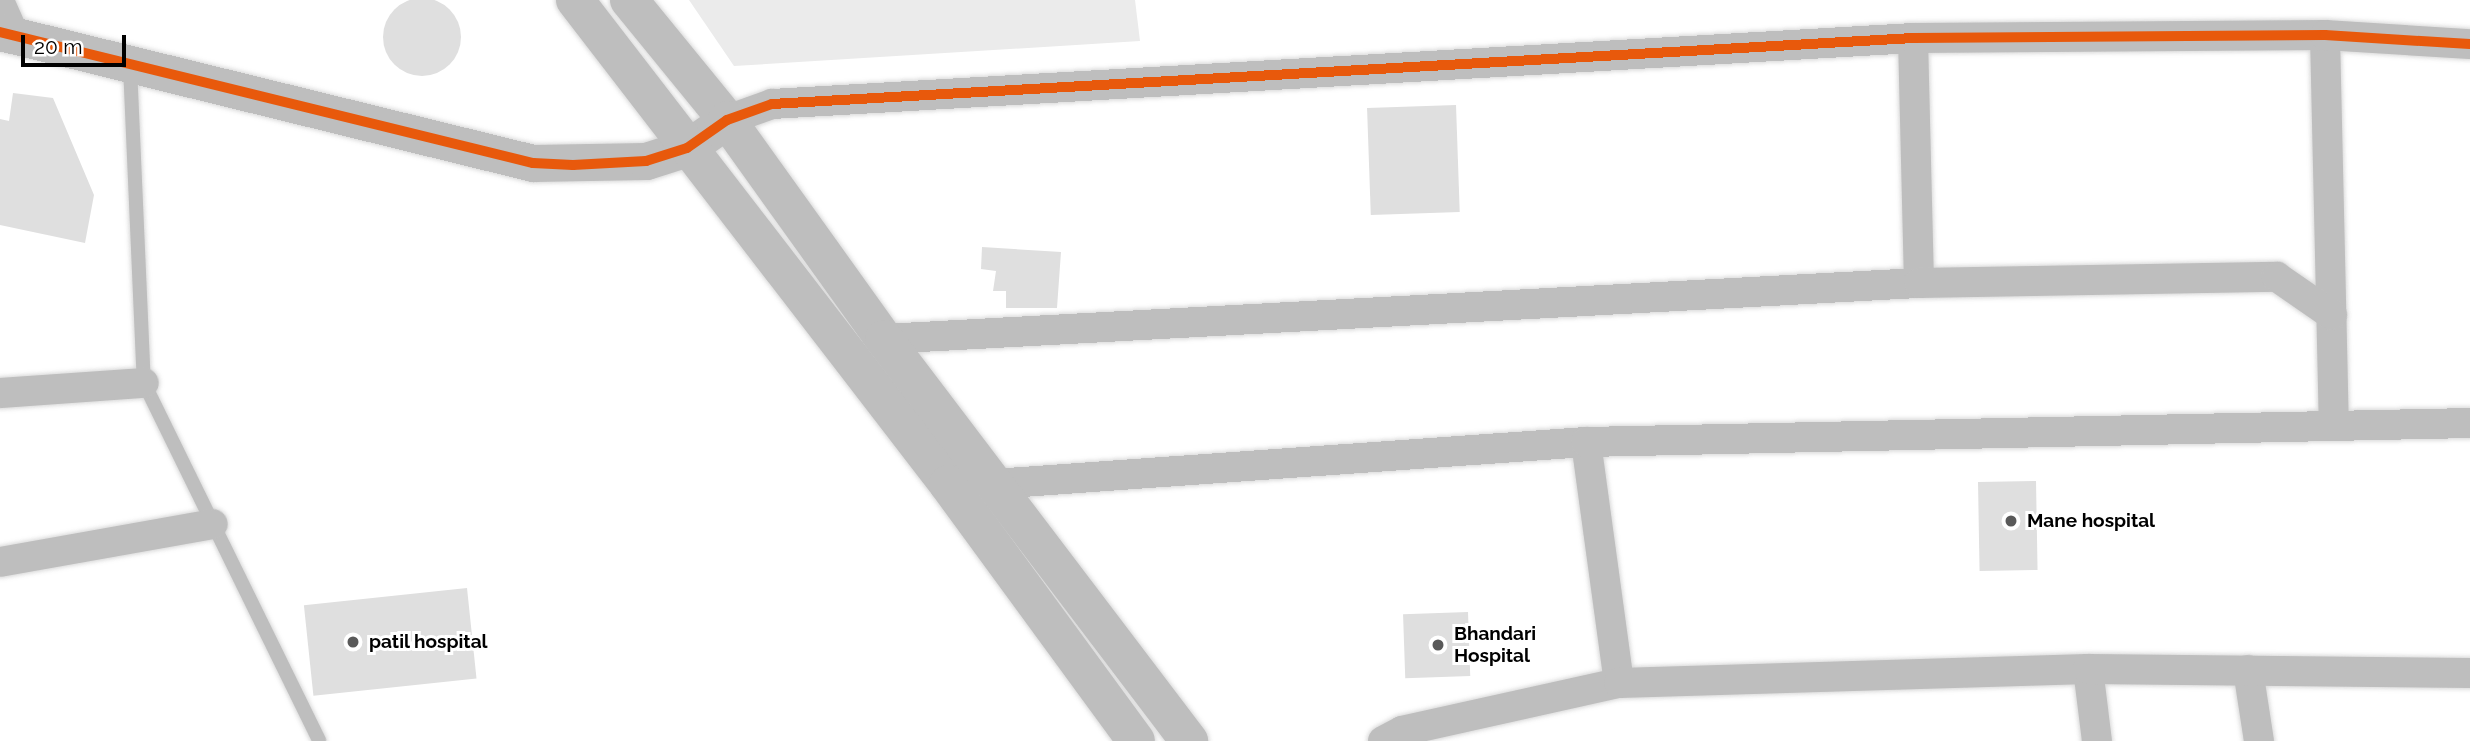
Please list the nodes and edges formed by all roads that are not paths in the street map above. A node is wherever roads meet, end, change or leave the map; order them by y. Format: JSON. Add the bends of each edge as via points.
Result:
{"nodes":[{"id":1,"x":575,"y":0,"type":"edge"},
{"id":2,"x":629,"y":0,"type":"edge"},
{"id":3,"x":0,"y":3,"type":"edge"},
{"id":4,"x":8,"y":34,"type":"edge"},
{"id":5,"x":2325,"y":35,"type":"junction"},
{"id":6,"x":1913,"y":38,"type":"junction"},
{"id":7,"x":2470,"y":44,"type":"edge"},
{"id":8,"x":130,"y":65,"type":"junction"},
{"id":9,"x":727,"y":120,"type":"junction"},
{"id":10,"x":687,"y":148,"type":"junction"},
{"id":11,"x":1919,"y":282,"type":"junction"},
{"id":12,"x":2332,"y":314,"type":"junction"},
{"id":13,"x":884,"y":339,"type":"junction"},
{"id":14,"x":144,"y":383,"type":"junction"},
{"id":15,"x":0,"y":393,"type":"edge"},
{"id":16,"x":2470,"y":424,"type":"edge"},
{"id":17,"x":2334,"y":426,"type":"junction"},
{"id":18,"x":1586,"y":442,"type":"junction"},
{"id":19,"x":994,"y":484,"type":"junction"},
{"id":20,"x":213,"y":524,"type":"junction"},
{"id":21,"x":0,"y":562,"type":"edge"},
{"id":22,"x":2088,"y":669,"type":"junction"},
{"id":23,"x":2248,"y":670,"type":"junction"},
{"id":24,"x":2470,"y":673,"type":"edge"},
{"id":25,"x":1619,"y":683,"type":"junction"},
{"id":26,"x":319,"y":741,"type":"edge"},
{"id":27,"x":1136,"y":741,"type":"edge"},
{"id":28,"x":1189,"y":741,"type":"edge"},
{"id":29,"x":1383,"y":741,"type":"edge"},
{"id":30,"x":2097,"y":741,"type":"edge"},
{"id":31,"x":2259,"y":741,"type":"edge"}],
"edges":[{"from":1,"to":10,"type":"highway"},
{"from":2,"to":9,"type":"highway"},
{"from":3,"to":4,"type":"street"},
{"from":4,"to":8,"type":"street"},
{"from":5,"to":6,"type":"street"},
{"from":5,"to":7,"type":"street"},
{"from":5,"to":12,"type":"street"},
{"from":6,"to":9,"type":"street","via":[[772,104]]},
{"from":6,"to":11,"type":"street"},
{"from":8,"to":10,"type":"street","via":[[533,163],[612,165],[646,161]]},
{"from":8,"to":14,"type":"lane"},
{"from":9,"to":10,"type":"street"},
{"from":9,"to":13,"type":"highway"},
{"from":10,"to":27,"type":"highway","via":[[948,484]]},
{"from":11,"to":12,"type":"street","via":[[2277,277]]},
{"from":11,"to":13,"type":"street"},
{"from":12,"to":17,"type":"street"},
{"from":13,"to":19,"type":"highway"},
{"from":14,"to":15,"type":"street"},
{"from":14,"to":20,"type":"lane"},
{"from":16,"to":17,"type":"street"},
{"from":17,"to":18,"type":"street"},
{"from":18,"to":19,"type":"street"},
{"from":18,"to":25,"type":"street"},
{"from":19,"to":28,"type":"highway"},
{"from":20,"to":21,"type":"street"},
{"from":20,"to":26,"type":"lane"},
{"from":22,"to":23,"type":"street"},
{"from":22,"to":25,"type":"street"},
{"from":22,"to":30,"type":"street"},
{"from":23,"to":24,"type":"street"},
{"from":23,"to":31,"type":"street"},
{"from":25,"to":29,"type":"street","via":[[1402,730]]}]}
